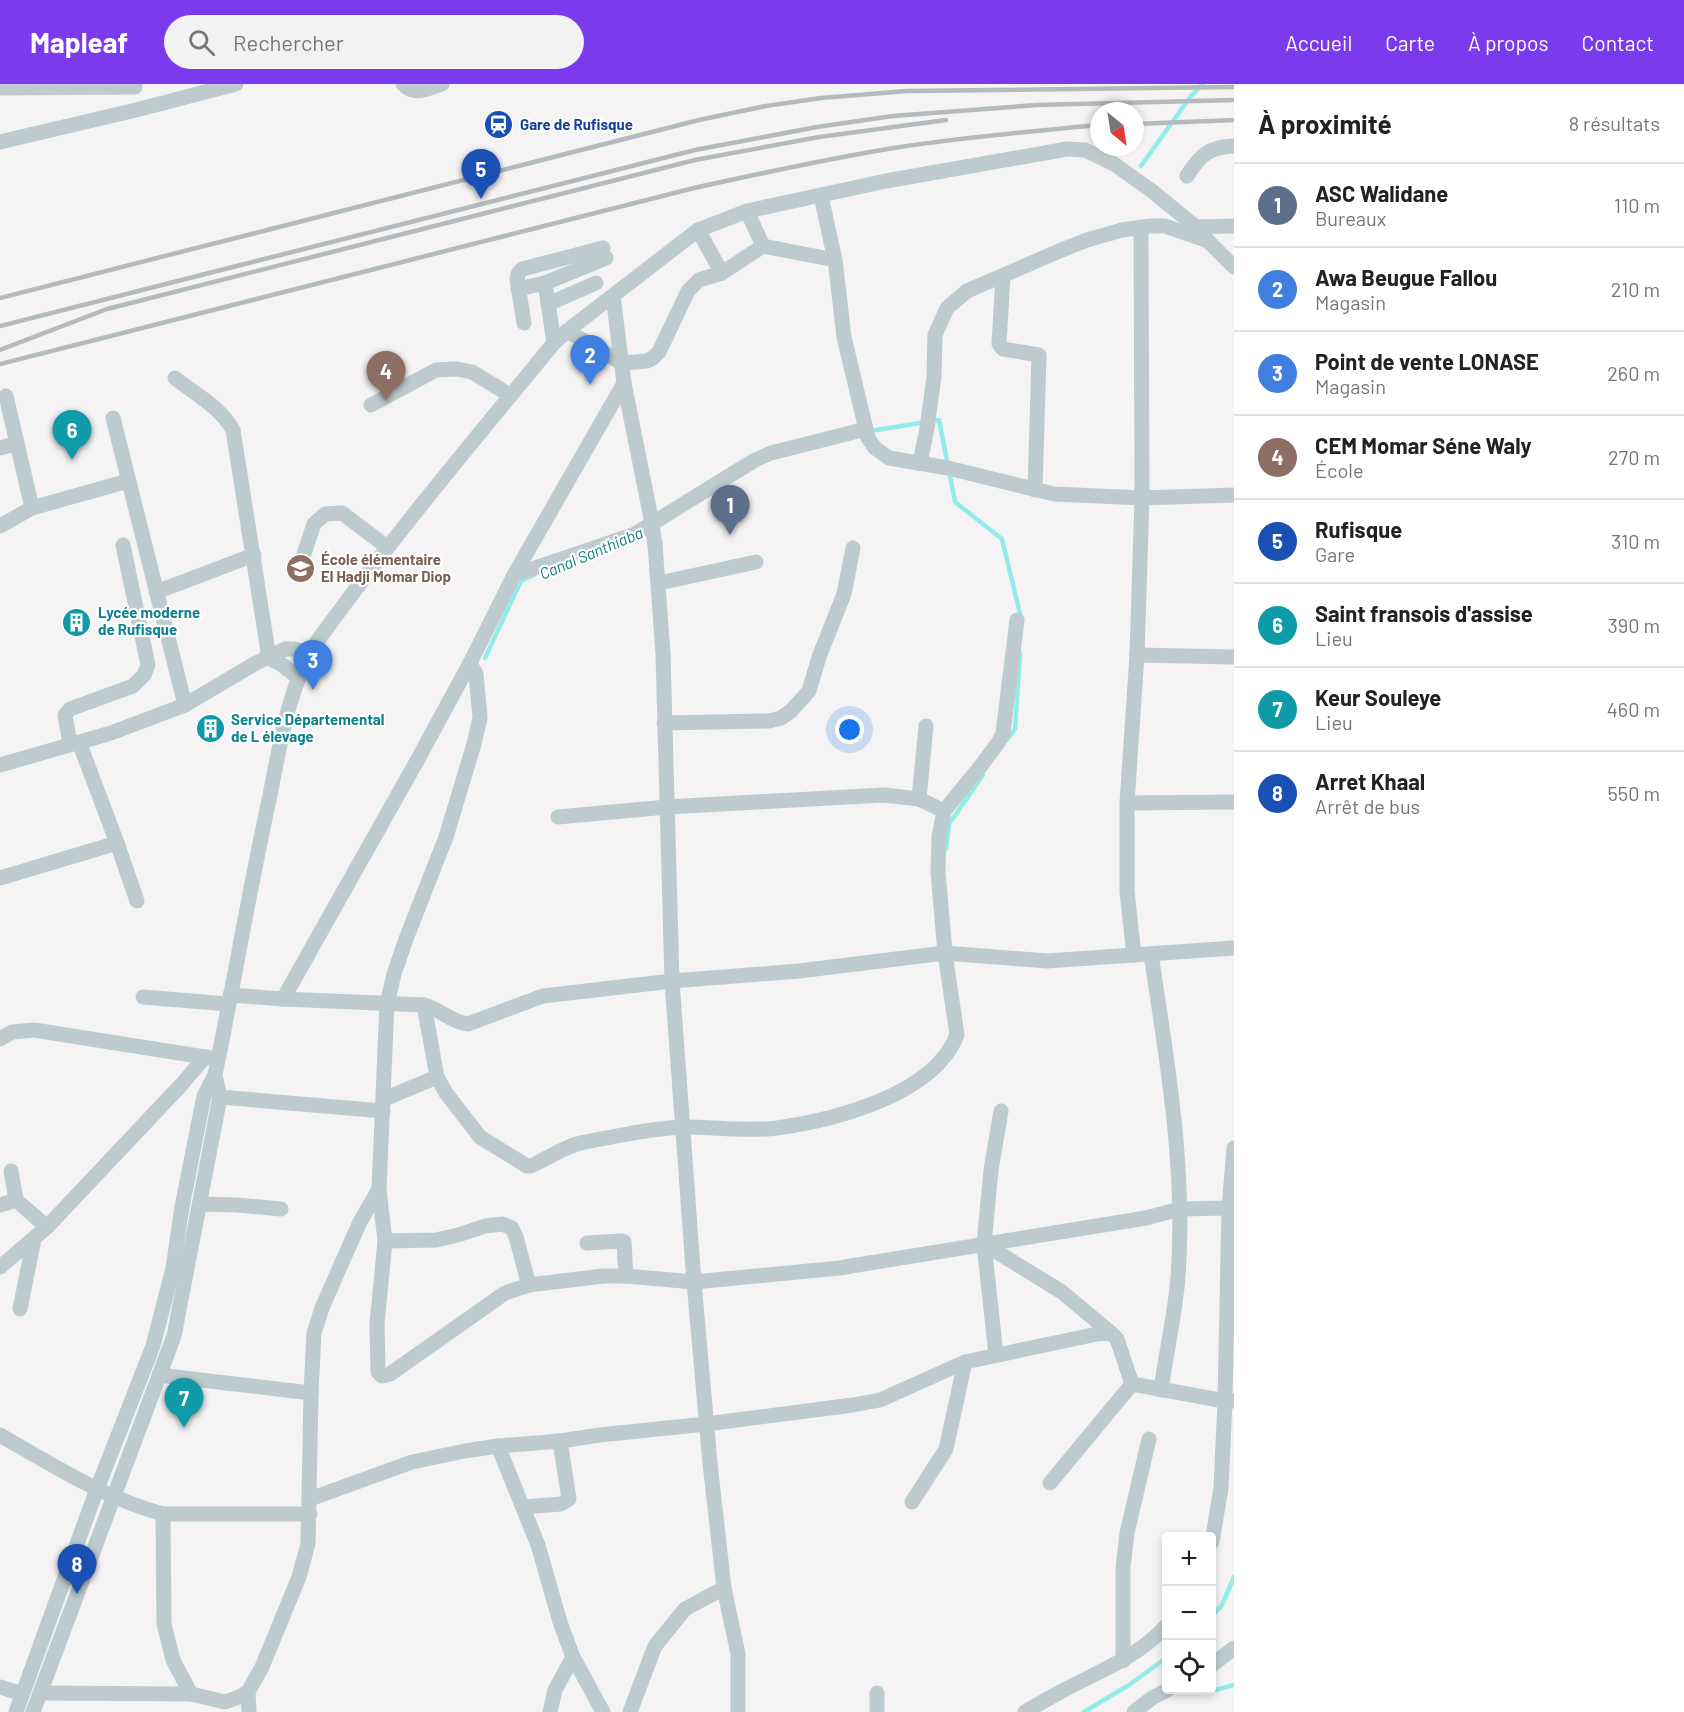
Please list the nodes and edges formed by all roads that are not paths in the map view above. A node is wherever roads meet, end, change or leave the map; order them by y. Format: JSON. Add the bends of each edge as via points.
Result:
{"nodes":[{"id":1,"x":236,"y":84,"type":"edge"},
{"id":2,"x":403,"y":84,"type":"edge"},
{"id":3,"x":442,"y":84,"type":"edge"},
{"id":4,"x":134,"y":86,"type":"edge"},
{"id":5,"x":0,"y":88,"type":"edge"},
{"id":6,"x":136,"y":110,"type":"junction"},
{"id":7,"x":0,"y":142,"type":"edge"},
{"id":8,"x":1234,"y":146,"type":"edge"},
{"id":9,"x":1187,"y":176,"type":"dead end"},
{"id":10,"x":821,"y":195,"type":"junction"},
{"id":11,"x":747,"y":211,"type":"junction"},
{"id":12,"x":1234,"y":226,"type":"edge"},
{"id":13,"x":1141,"y":227,"type":"junction"},
{"id":14,"x":1196,"y":227,"type":"junction"},
{"id":15,"x":698,"y":230,"type":"junction"},
{"id":16,"x":1208,"y":241,"type":"junction"},
{"id":17,"x":763,"y":246,"type":"junction"},
{"id":18,"x":605,"y":253,"type":"dead end"},
{"id":19,"x":585,"y":260,"type":"junction"},
{"id":20,"x":835,"y":260,"type":"junction"},
{"id":21,"x":550,"y":262,"type":"junction"},
{"id":22,"x":1234,"y":267,"type":"edge"},
{"id":23,"x":722,"y":273,"type":"junction"},
{"id":24,"x":1003,"y":276,"type":"junction"},
{"id":25,"x":550,"y":281,"type":"junction"},
{"id":26,"x":596,"y":283,"type":"dead end"},
{"id":27,"x":518,"y":289,"type":"junction"},
{"id":28,"x":614,"y":296,"type":"junction"},
{"id":29,"x":548,"y":304,"type":"junction"},
{"id":30,"x":524,"y":323,"type":"dead end"},
{"id":31,"x":567,"y":331,"type":"junction"},
{"id":32,"x":554,"y":343,"type":"junction"},
{"id":33,"x":622,"y":363,"type":"junction"},
{"id":34,"x":175,"y":378,"type":"dead end"},
{"id":35,"x":624,"y":382,"type":"junction"},
{"id":36,"x":510,"y":395,"type":"junction"},
{"id":37,"x":6,"y":396,"type":"dead end"},
{"id":38,"x":371,"y":405,"type":"dead end"},
{"id":39,"x":113,"y":418,"type":"dead end"},
{"id":40,"x":866,"y":429,"type":"junction"},
{"id":41,"x":17,"y":443,"type":"junction"},
{"id":42,"x":0,"y":448,"type":"edge"},
{"id":43,"x":920,"y":463,"type":"junction"},
{"id":44,"x":128,"y":481,"type":"junction"},
{"id":45,"x":1035,"y":490,"type":"junction"},
{"id":46,"x":1234,"y":495,"type":"edge"},
{"id":47,"x":1142,"y":498,"type":"junction"},
{"id":48,"x":32,"y":508,"type":"junction"},
{"id":49,"x":0,"y":526,"type":"edge"},
{"id":50,"x":123,"y":545,"type":"dead end"},
{"id":51,"x":387,"y":547,"type":"junction"},
{"id":52,"x":853,"y":548,"type":"dead end"},
{"id":53,"x":304,"y":554,"type":"dead end"},
{"id":54,"x":254,"y":555,"type":"junction"},
{"id":55,"x":756,"y":562,"type":"dead end"},
{"id":56,"x":514,"y":575,"type":"junction"},
{"id":57,"x":659,"y":583,"type":"junction"},
{"id":58,"x":156,"y":592,"type":"junction"},
{"id":59,"x":1017,"y":620,"type":"dead end"},
{"id":60,"x":310,"y":654,"type":"junction"},
{"id":61,"x":1137,"y":655,"type":"junction"},
{"id":62,"x":1234,"y":657,"type":"edge"},
{"id":63,"x":269,"y":658,"type":"junction"},
{"id":64,"x":470,"y":663,"type":"junction"},
{"id":65,"x":299,"y":678,"type":"junction"},
{"id":66,"x":185,"y":705,"type":"junction"},
{"id":67,"x":664,"y":723,"type":"junction"},
{"id":68,"x":926,"y":726,"type":"dead end"},
{"id":69,"x":74,"y":743,"type":"junction"},
{"id":70,"x":0,"y":765,"type":"edge"},
{"id":71,"x":919,"y":799,"type":"junction"},
{"id":72,"x":1234,"y":802,"type":"edge"},
{"id":73,"x":1127,"y":803,"type":"junction"},
{"id":74,"x":667,"y":807,"type":"junction"},
{"id":75,"x":944,"y":811,"type":"junction"},
{"id":76,"x":558,"y":817,"type":"dead end"},
{"id":77,"x":117,"y":843,"type":"junction"},
{"id":78,"x":0,"y":878,"type":"edge"},
{"id":79,"x":137,"y":901,"type":"dead end"},
{"id":80,"x":1234,"y":948,"type":"edge"},
{"id":81,"x":945,"y":953,"type":"junction"},
{"id":82,"x":1151,"y":954,"type":"junction"},
{"id":83,"x":1134,"y":955,"type":"junction"},
{"id":84,"x":672,"y":981,"type":"junction"},
{"id":85,"x":143,"y":997,"type":"dead end"},
{"id":86,"x":282,"y":999,"type":"junction"},
{"id":87,"x":229,"y":1000,"type":"junction"},
{"id":88,"x":387,"y":1004,"type":"junction"},
{"id":89,"x":424,"y":1005,"type":"junction"},
{"id":90,"x":0,"y":1039,"type":"edge"},
{"id":91,"x":212,"y":1058,"type":"junction"},
{"id":92,"x":215,"y":1075,"type":"junction"},
{"id":93,"x":436,"y":1077,"type":"junction"},
{"id":94,"x":220,"y":1097,"type":"junction"},
{"id":95,"x":384,"y":1105,"type":"junction"},
{"id":96,"x":1001,"y":1111,"type":"dead end"},
{"id":97,"x":684,"y":1127,"type":"junction"},
{"id":98,"x":1234,"y":1148,"type":"edge"},
{"id":99,"x":11,"y":1171,"type":"dead end"},
{"id":100,"x":379,"y":1189,"type":"junction"},
{"id":101,"x":16,"y":1200,"type":"junction"},
{"id":102,"x":200,"y":1204,"type":"junction"},
{"id":103,"x":0,"y":1205,"type":"edge"},
{"id":104,"x":1229,"y":1208,"type":"junction"},
{"id":105,"x":281,"y":1209,"type":"dead end"},
{"id":106,"x":1180,"y":1209,"type":"junction"},
{"id":107,"x":47,"y":1227,"type":"junction"},
{"id":108,"x":34,"y":1239,"type":"junction"},
{"id":109,"x":385,"y":1241,"type":"junction"},
{"id":110,"x":586,"y":1243,"type":"dead end"},
{"id":111,"x":984,"y":1244,"type":"junction"},
{"id":112,"x":0,"y":1267,"type":"edge"},
{"id":113,"x":626,"y":1276,"type":"junction"},
{"id":114,"x":694,"y":1282,"type":"junction"},
{"id":115,"x":529,"y":1285,"type":"junction"},
{"id":116,"x":20,"y":1309,"type":"dead end"},
{"id":117,"x":1111,"y":1333,"type":"junction"},
{"id":118,"x":996,"y":1355,"type":"junction"},
{"id":119,"x":964,"y":1362,"type":"junction"},
{"id":120,"x":159,"y":1375,"type":"junction"},
{"id":121,"x":1132,"y":1384,"type":"junction"},
{"id":122,"x":1161,"y":1390,"type":"junction"},
{"id":123,"x":310,"y":1393,"type":"junction"},
{"id":124,"x":1230,"y":1401,"type":"edge"},
{"id":125,"x":706,"y":1424,"type":"junction"},
{"id":126,"x":0,"y":1435,"type":"edge"},
{"id":127,"x":1149,"y":1440,"type":"dead end"},
{"id":128,"x":560,"y":1441,"type":"junction"},
{"id":129,"x":498,"y":1446,"type":"junction"},
{"id":130,"x":1050,"y":1483,"type":"dead end"},
{"id":131,"x":97,"y":1490,"type":"junction"},
{"id":132,"x":113,"y":1497,"type":"junction"},
{"id":133,"x":912,"y":1502,"type":"dead end"},
{"id":134,"x":310,"y":1506,"type":"junction"},
{"id":135,"x":523,"y":1507,"type":"junction"},
{"id":136,"x":163,"y":1514,"type":"junction"},
{"id":137,"x":1214,"y":1532,"type":"edge"},
{"id":138,"x":724,"y":1588,"type":"junction"},
{"id":139,"x":1162,"y":1631,"type":"edge"},
{"id":140,"x":1234,"y":1648,"type":"edge"},
{"id":141,"x":573,"y":1657,"type":"junction"},
{"id":142,"x":1123,"y":1661,"type":"junction"},
{"id":143,"x":1216,"y":1662,"type":"edge"},
{"id":144,"x":0,"y":1687,"type":"edge"},
{"id":145,"x":248,"y":1692,"type":"junction"},
{"id":146,"x":1162,"y":1692,"type":"edge"},
{"id":147,"x":40,"y":1693,"type":"junction"},
{"id":148,"x":877,"y":1693,"type":"dead end"},
{"id":149,"x":191,"y":1694,"type":"junction"},
{"id":150,"x":22,"y":1695,"type":"junction"},
{"id":151,"x":223,"y":1707,"type":"edge"},
{"id":152,"x":16,"y":1712,"type":"edge"},
{"id":153,"x":33,"y":1712,"type":"edge"},
{"id":154,"x":249,"y":1712,"type":"edge"},
{"id":155,"x":549,"y":1712,"type":"edge"},
{"id":156,"x":603,"y":1712,"type":"edge"},
{"id":157,"x":630,"y":1712,"type":"edge"},
{"id":158,"x":738,"y":1712,"type":"edge"},
{"id":159,"x":878,"y":1712,"type":"edge"},
{"id":160,"x":1025,"y":1712,"type":"edge"},
{"id":161,"x":1134,"y":1712,"type":"edge"}],
"edges":[{"from":1,"to":6,"type":"street"},
{"from":2,"to":3,"type":"street","via":[[417,92]]},
{"from":4,"to":5,"type":"street"},
{"from":4,"to":6,"type":"street"},
{"from":6,"to":7,"type":"street"},
{"from":8,"to":9,"type":"street","via":[[1212,149],[1197,160]]},
{"from":10,"to":11,"type":"street"},
{"from":10,"to":14,"type":"street","via":[[1057,150],[1085,150],[1114,164]]},
{"from":10,"to":20,"type":"street"},
{"from":11,"to":15,"type":"street"},
{"from":11,"to":17,"type":"street"},
{"from":12,"to":14,"type":"street"},
{"from":13,"to":16,"type":"street","via":[[1165,226]]},
{"from":13,"to":24,"type":"street","via":[[1087,240]]},
{"from":13,"to":47,"type":"street"},
{"from":14,"to":16,"type":"street"},
{"from":15,"to":23,"type":"street"},
{"from":15,"to":28,"type":"street"},
{"from":16,"to":22,"type":"street"},
{"from":17,"to":20,"type":"street"},
{"from":17,"to":23,"type":"street"},
{"from":18,"to":19,"type":"street"},
{"from":19,"to":21,"type":"street"},
{"from":19,"to":25,"type":"street"},
{"from":20,"to":40,"type":"street","via":[[844,337]]},
{"from":21,"to":25,"type":"street"},
{"from":21,"to":27,"type":"street","via":[[522,269]]},
{"from":23,"to":33,"type":"street","via":[[695,282],[653,358]]},
{"from":24,"to":43,"type":"street","via":[[967,291],[946,308],[935,335],[933,387]]},
{"from":24,"to":45,"type":"street","via":[[999,344],[1003,349],[1040,355]]},
{"from":25,"to":27,"type":"street"},
{"from":25,"to":29,"type":"street"},
{"from":26,"to":29,"type":"street"},
{"from":27,"to":30,"type":"street"},
{"from":28,"to":31,"type":"street"},
{"from":28,"to":33,"type":"street"},
{"from":29,"to":32,"type":"street"},
{"from":31,"to":32,"type":"street"},
{"from":31,"to":33,"type":"street"},
{"from":32,"to":36,"type":"street"},
{"from":33,"to":35,"type":"street"},
{"from":34,"to":54,"type":"street","via":[[216,409],[233,430]]},
{"from":35,"to":56,"type":"street"},
{"from":35,"to":57,"type":"street","bridge":true,"via":[[656,544]]},
{"from":36,"to":38,"type":"street","via":[[472,372],[435,370]]},
{"from":36,"to":51,"type":"street"},
{"from":37,"to":41,"type":"street"},
{"from":39,"to":44,"type":"street"},
{"from":40,"to":43,"type":"street","via":[[868,438],[889,458]]},
{"from":40,"to":56,"type":"street","via":[[771,453],[635,534]]},
{"from":41,"to":42,"type":"street"},
{"from":41,"to":48,"type":"street"},
{"from":43,"to":45,"type":"street"},
{"from":44,"to":48,"type":"street"},
{"from":44,"to":58,"type":"street"},
{"from":45,"to":47,"type":"street"},
{"from":46,"to":47,"type":"street"},
{"from":47,"to":61,"type":"street"},
{"from":48,"to":49,"type":"street"},
{"from":50,"to":69,"type":"street","via":[[148,665],[133,686],[70,709],[65,715]]},
{"from":51,"to":53,"type":"street","via":[[342,513],[325,514],[314,524]]},
{"from":51,"to":60,"type":"street"},
{"from":52,"to":67,"type":"street","via":[[844,594],[809,691],[791,711],[769,721]]},
{"from":54,"to":58,"type":"street"},
{"from":54,"to":63,"type":"street"},
{"from":55,"to":57,"type":"street"},
{"from":56,"to":64,"type":"street"},
{"from":57,"to":67,"type":"street"},
{"from":58,"to":66,"type":"street"},
{"from":59,"to":75,"type":"street","via":[[1003,733]]},
{"from":60,"to":63,"type":"street","via":[[285,649]]},
{"from":60,"to":65,"type":"street"},
{"from":61,"to":62,"type":"street"},
{"from":61,"to":73,"type":"street"},
{"from":63,"to":65,"type":"street"},
{"from":63,"to":66,"type":"street"},
{"from":64,"to":86,"type":"street"},
{"from":64,"to":88,"type":"street","via":[[476,674],[480,718],[474,744]]},
{"from":65,"to":87,"type":"street","via":[[281,743]]},
{"from":66,"to":69,"type":"street"},
{"from":67,"to":74,"type":"street"},
{"from":68,"to":71,"type":"street"},
{"from":69,"to":70,"type":"street"},
{"from":69,"to":77,"type":"street"},
{"from":71,"to":74,"type":"street","via":[[884,795]]},
{"from":71,"to":75,"type":"street"},
{"from":72,"to":73,"type":"street"},
{"from":73,"to":83,"type":"street","via":[[1127,892]]},
{"from":74,"to":76,"type":"street"},
{"from":74,"to":84,"type":"street"},
{"from":75,"to":81,"type":"street","via":[[938,872]]},
{"from":77,"to":78,"type":"street"},
{"from":77,"to":79,"type":"street"},
{"from":80,"to":82,"type":"street"},
{"from":81,"to":83,"type":"street","via":[[1047,962]]},
{"from":81,"to":84,"type":"street","via":[[799,971]]},
{"from":81,"to":97,"type":"street","via":[[957,1035],[952,1048],[925,1077],[853,1110],[776,1128]]},
{"from":82,"to":83,"type":"street"},
{"from":82,"to":106,"type":"street","via":[[1173,1104]]},
{"from":84,"to":89,"type":"street","via":[[543,996],[468,1024]]},
{"from":84,"to":97,"type":"street"},
{"from":85,"to":87,"type":"street"},
{"from":86,"to":87,"type":"street"},
{"from":86,"to":88,"type":"street"},
{"from":87,"to":91,"type":"street"},
{"from":88,"to":89,"type":"street"},
{"from":88,"to":95,"type":"street"},
{"from":89,"to":93,"type":"street"},
{"from":90,"to":91,"type":"street","via":[[12,1032],[34,1030]]},
{"from":91,"to":92,"type":"street"},
{"from":91,"to":107,"type":"street","via":[[182,1084]]},
{"from":92,"to":94,"type":"street"},
{"from":92,"to":131,"type":"street","via":[[204,1096],[161,1318]]},
{"from":93,"to":95,"type":"street"},
{"from":93,"to":97,"type":"street","via":[[480,1137],[526,1166],[576,1144]]},
{"from":94,"to":95,"type":"street"},
{"from":94,"to":102,"type":"street"},
{"from":95,"to":100,"type":"street"},
{"from":96,"to":111,"type":"street"},
{"from":97,"to":114,"type":"street"},
{"from":98,"to":104,"type":"street"},
{"from":99,"to":101,"type":"street"},
{"from":100,"to":109,"type":"street"},
{"from":100,"to":123,"type":"street","via":[[360,1222],[319,1317],[314,1333]]},
{"from":101,"to":103,"type":"street"},
{"from":101,"to":107,"type":"street"},
{"from":102,"to":105,"type":"street"},
{"from":102,"to":120,"type":"street","via":[[178,1321]]},
{"from":104,"to":106,"type":"street"},
{"from":104,"to":124,"type":"street"},
{"from":106,"to":111,"type":"street"},
{"from":106,"to":122,"type":"street","via":[[1178,1276]]},
{"from":107,"to":108,"type":"street"},
{"from":108,"to":112,"type":"street"},
{"from":108,"to":116,"type":"street"},
{"from":109,"to":115,"type":"street","via":[[436,1240],[502,1224],[512,1228],[516,1237]]},
{"from":109,"to":115,"type":"street","via":[[377,1324],[378,1372],[382,1376],[505,1293]]},
{"from":110,"to":113,"type":"street","via":[[624,1242]]},
{"from":111,"to":114,"type":"street","via":[[839,1268]]},
{"from":111,"to":117,"type":"street","via":[[1062,1292]]},
{"from":111,"to":118,"type":"street"},
{"from":113,"to":114,"type":"street"},
{"from":113,"to":115,"type":"street"},
{"from":114,"to":125,"type":"street"},
{"from":117,"to":118,"type":"street"},
{"from":117,"to":121,"type":"street","via":[[1117,1339]]},
{"from":118,"to":119,"type":"street"},
{"from":119,"to":125,"type":"street","via":[[880,1400]]},
{"from":119,"to":133,"type":"street","via":[[946,1449]]},
{"from":120,"to":123,"type":"street"},
{"from":120,"to":132,"type":"street"},
{"from":121,"to":122,"type":"street"},
{"from":121,"to":130,"type":"street"},
{"from":122,"to":124,"type":"street"},
{"from":123,"to":134,"type":"street"},
{"from":124,"to":137,"type":"street"},
{"from":125,"to":128,"type":"street"},
{"from":125,"to":138,"type":"street"},
{"from":126,"to":131,"type":"street"},
{"from":127,"to":142,"type":"street","via":[[1127,1533]]},
{"from":128,"to":129,"type":"street"},
{"from":128,"to":135,"type":"street","via":[[569,1499],[561,1504]]},
{"from":129,"to":134,"type":"street","via":[[412,1462]]},
{"from":129,"to":135,"type":"street"},
{"from":131,"to":132,"type":"street"},
{"from":131,"to":150,"type":"street"},
{"from":132,"to":136,"type":"street"},
{"from":132,"to":147,"type":"street"},
{"from":134,"to":136,"type":"street"},
{"from":134,"to":145,"type":"street","via":[[308,1544],[299,1577]]},
{"from":135,"to":141,"type":"street"},
{"from":136,"to":149,"type":"street","via":[[164,1624],[173,1660]]},
{"from":138,"to":157,"type":"street","via":[[685,1609],[655,1646]]},
{"from":138,"to":158,"type":"street","via":[[738,1654]]},
{"from":139,"to":142,"type":"street"},
{"from":140,"to":143,"type":"street"},
{"from":141,"to":155,"type":"street","via":[[555,1690]]},
{"from":141,"to":156,"type":"street"},
{"from":142,"to":160,"type":"street"},
{"from":144,"to":150,"type":"street"},
{"from":145,"to":151,"type":"street"},
{"from":145,"to":154,"type":"street"},
{"from":146,"to":161,"type":"street"},
{"from":147,"to":149,"type":"street"},
{"from":147,"to":153,"type":"street"},
{"from":148,"to":159,"type":"street"},
{"from":149,"to":151,"type":"street"},
{"from":150,"to":152,"type":"street"}]}
